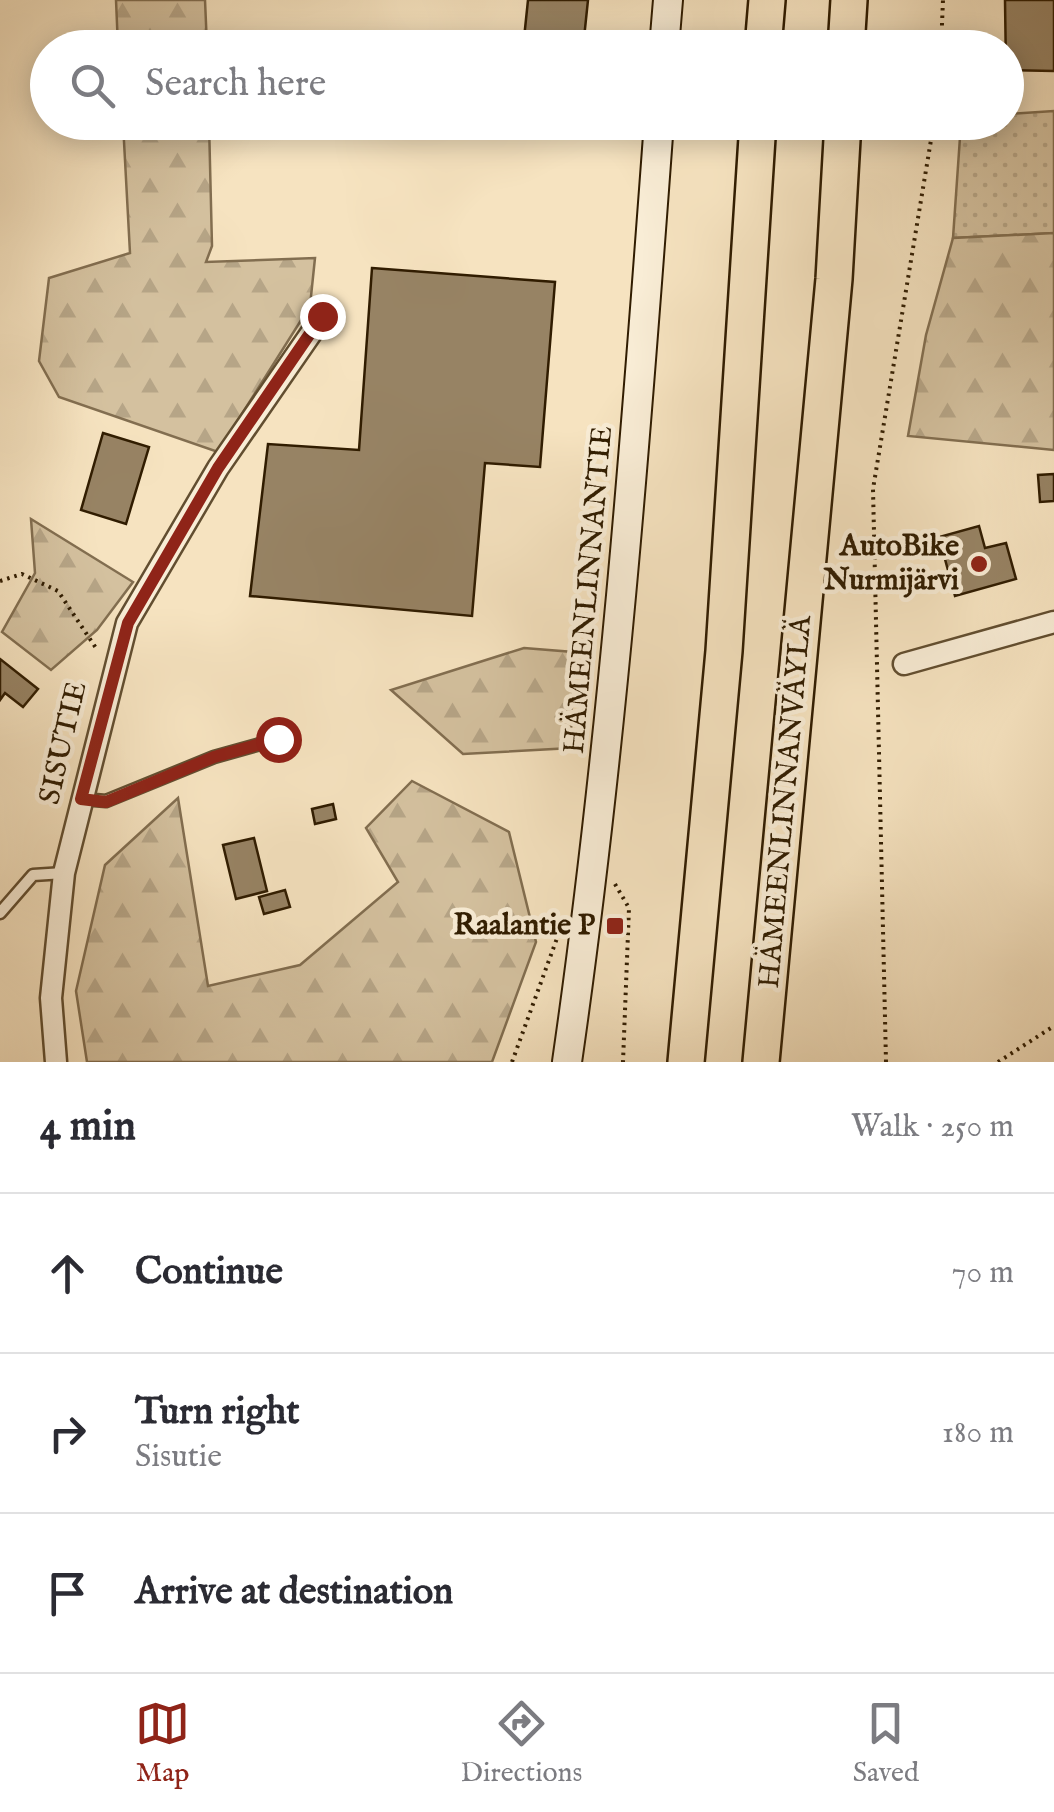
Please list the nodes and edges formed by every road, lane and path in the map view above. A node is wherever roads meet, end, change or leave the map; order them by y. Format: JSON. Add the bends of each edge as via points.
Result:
{"nodes":[{"id":1,"x":668,"y":0,"type":"edge"},
{"id":2,"x":766,"y":0,"type":"edge"},
{"id":3,"x":849,"y":0,"type":"edge"},
{"id":4,"x":943,"y":0,"type":"edge"},
{"id":5,"x":666,"y":30,"type":"edge"},
{"id":6,"x":764,"y":30,"type":"edge"},
{"id":7,"x":847,"y":30,"type":"edge"},
{"id":8,"x":942,"y":30,"type":"edge"},
{"id":9,"x":658,"y":140,"type":"edge"},
{"id":10,"x":757,"y":140,"type":"edge"},
{"id":11,"x":841,"y":140,"type":"edge"},
{"id":12,"x":931,"y":140,"type":"edge"},
{"id":13,"x":322,"y":316,"type":"dead end"},
{"id":14,"x":0,"y":581,"type":"edge"},
{"id":15,"x":1054,"y":622,"type":"edge"},
{"id":16,"x":904,"y":664,"type":"dead end"},
{"id":17,"x":112,"y":672,"type":"junction"},
{"id":18,"x":278,"y":739,"type":"dead end"},
{"id":19,"x":81,"y":799,"type":"junction"},
{"id":20,"x":596,"y":854,"type":"junction"},
{"id":21,"x":64,"y":873,"type":"junction"},
{"id":22,"x":0,"y":913,"type":"edge"},
{"id":23,"x":566,"y":919,"type":"dead end"},
{"id":24,"x":1054,"y":1026,"type":"edge"},
{"id":25,"x":56,"y":1062,"type":"edge"},
{"id":26,"x":512,"y":1062,"type":"edge"},
{"id":27,"x":567,"y":1062,"type":"edge"},
{"id":28,"x":622,"y":1062,"type":"edge"},
{"id":29,"x":686,"y":1062,"type":"edge"},
{"id":30,"x":761,"y":1062,"type":"edge"},
{"id":31,"x":886,"y":1062,"type":"edge"},
{"id":32,"x":998,"y":1062,"type":"edge"}],
"edges":[{"from":1,"to":5,"type":"main road"},
{"from":2,"to":6,"type":"highway"},
{"from":3,"to":7,"type":"highway"},
{"from":4,"to":8,"type":"path"},
{"from":9,"to":20,"type":"main road","name":"HÄMEENLINNANTIE","via":[[629,538]]},
{"from":10,"to":29,"type":"highway","via":[[724,651]]},
{"from":11,"to":30,"type":"highway","name":"HÄMEENLINNANVÄYLÄ"},
{"from":12,"to":31,"type":"path","via":[[874,490]]},
{"from":13,"to":17,"type":"street","name":"SISUTIE","via":[[148,581]]},
{"from":14,"to":17,"type":"path","via":[[22,574],[58,592]]},
{"from":15,"to":16,"type":"street"},
{"from":17,"to":19,"type":"street","name":"SISUTIE"},
{"from":18,"to":19,"type":"lane","via":[[214,757],[106,802]]},
{"from":19,"to":21,"type":"street","name":"SISUTIE"},
{"from":20,"to":27,"type":"main road","name":"HÄMEENLINNANTIE"},
{"from":20,"to":28,"type":"path","via":[[629,908]]},
{"from":21,"to":22,"type":"lane","via":[[33,875]]},
{"from":21,"to":25,"type":"street","name":"SISUTIE","via":[[51,998]]},
{"from":23,"to":26,"type":"path"},
{"from":24,"to":32,"type":"path"}]}
